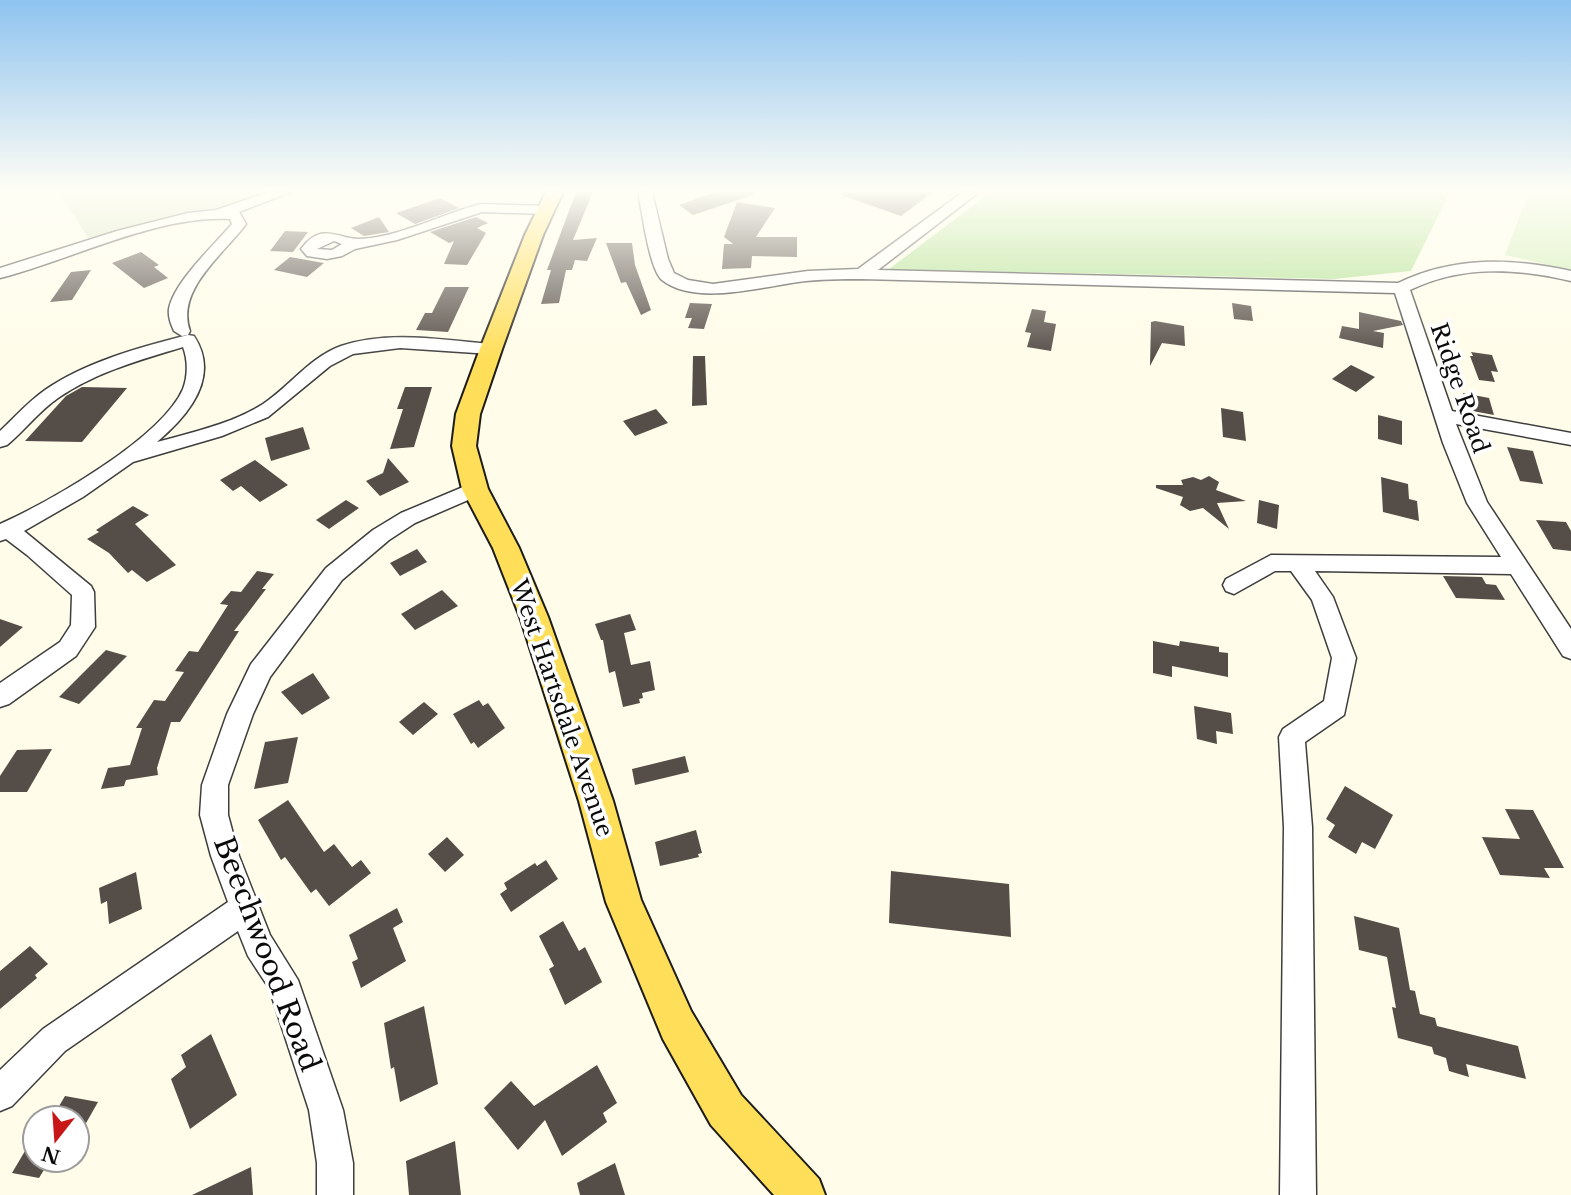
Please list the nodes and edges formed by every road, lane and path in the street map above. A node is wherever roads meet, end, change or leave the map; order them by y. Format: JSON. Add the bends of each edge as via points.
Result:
{"nodes":[{"id":1,"x":79,"y":248,"type":"edge"},
{"id":2,"x":220,"y":248,"type":"edge"},
{"id":3,"x":531,"y":248,"type":"edge"},
{"id":4,"x":658,"y":248,"type":"edge"},
{"id":5,"x":897,"y":248,"type":"edge"},
{"id":6,"x":0,"y":273,"type":"edge"},
{"id":7,"x":862,"y":274,"type":"junction"},
{"id":8,"x":1571,"y":276,"type":"edge"},
{"id":9,"x":1401,"y":288,"type":"junction"},
{"id":10,"x":182,"y":331,"type":"dead end"},
{"id":11,"x":491,"y":349,"type":"junction"},
{"id":12,"x":1444,"y":416,"type":"junction"},
{"id":13,"x":1571,"y":439,"type":"edge"},
{"id":14,"x":0,"y":441,"type":"edge"},
{"id":15,"x":128,"y":458,"type":"junction"},
{"id":16,"x":475,"y":489,"type":"junction"},
{"id":17,"x":4,"y":532,"type":"edge"},
{"id":18,"x":1298,"y":564,"type":"junction"},
{"id":19,"x":1517,"y":566,"type":"junction"},
{"id":20,"x":1234,"y":585,"type":"dead end"},
{"id":21,"x":1571,"y":649,"type":"edge"},
{"id":22,"x":0,"y":697,"type":"edge"},
{"id":23,"x":244,"y":909,"type":"junction"},
{"id":24,"x":0,"y":1094,"type":"edge"},
{"id":25,"x":335,"y":1195,"type":"edge"},
{"id":26,"x":803,"y":1195,"type":"edge"},
{"id":27,"x":1298,"y":1195,"type":"edge"}],
"edges":[{"from":1,"to":6,"type":"street"},
{"from":2,"to":10,"type":"street","via":[[178,306]]},
{"from":3,"to":11,"type":"main road","name":"West Hartsdale Avenue"},
{"from":4,"to":7,"type":"street","via":[[667,276],[686,286],[720,289],[811,275]]},
{"from":5,"to":7,"type":"street"},
{"from":7,"to":9,"type":"street"},
{"from":8,"to":9,"type":"street","via":[[1492,265],[1424,278]]},
{"from":9,"to":12,"type":"street","name":"Ridge Road"},
{"from":11,"to":15,"type":"street","via":[[378,344],[346,351],[263,412]]},
{"from":11,"to":16,"type":"main road","name":"West Hartsdale Avenue","via":[[468,414],[464,446]]},
{"from":12,"to":13,"type":"street"},
{"from":12,"to":19,"type":"street","name":"Ridge Road","via":[[1477,503]]},
{"from":14,"to":15,"type":"street","via":[[52,394],[127,359],[188,340],[196,355],[192,390],[167,422]]},
{"from":15,"to":17,"type":"street"},
{"from":16,"to":23,"type":"street","name":"Beechwood Road","via":[[408,518],[343,566],[260,671],[215,785],[214,815]]},
{"from":16,"to":26,"type":"main road","name":"West Hartsdale Avenue","via":[[534,617],[596,801],[624,902],[677,1025],[726,1110]]},
{"from":17,"to":22,"type":"street","via":[[35,549],[83,592],[83,627],[68,649]]},
{"from":18,"to":19,"type":"street"},
{"from":18,"to":20,"type":"street","via":[[1271,563]]},
{"from":18,"to":27,"type":"street","via":[[1322,597],[1344,659],[1335,707],[1292,737],[1298,827]]},
{"from":19,"to":21,"type":"street","name":"Ridge Road"},
{"from":23,"to":24,"type":"street","via":[[54,1040]]},
{"from":23,"to":25,"type":"street","name":"Beechwood Road","via":[[259,945],[282,980],[326,1110]]}]}
